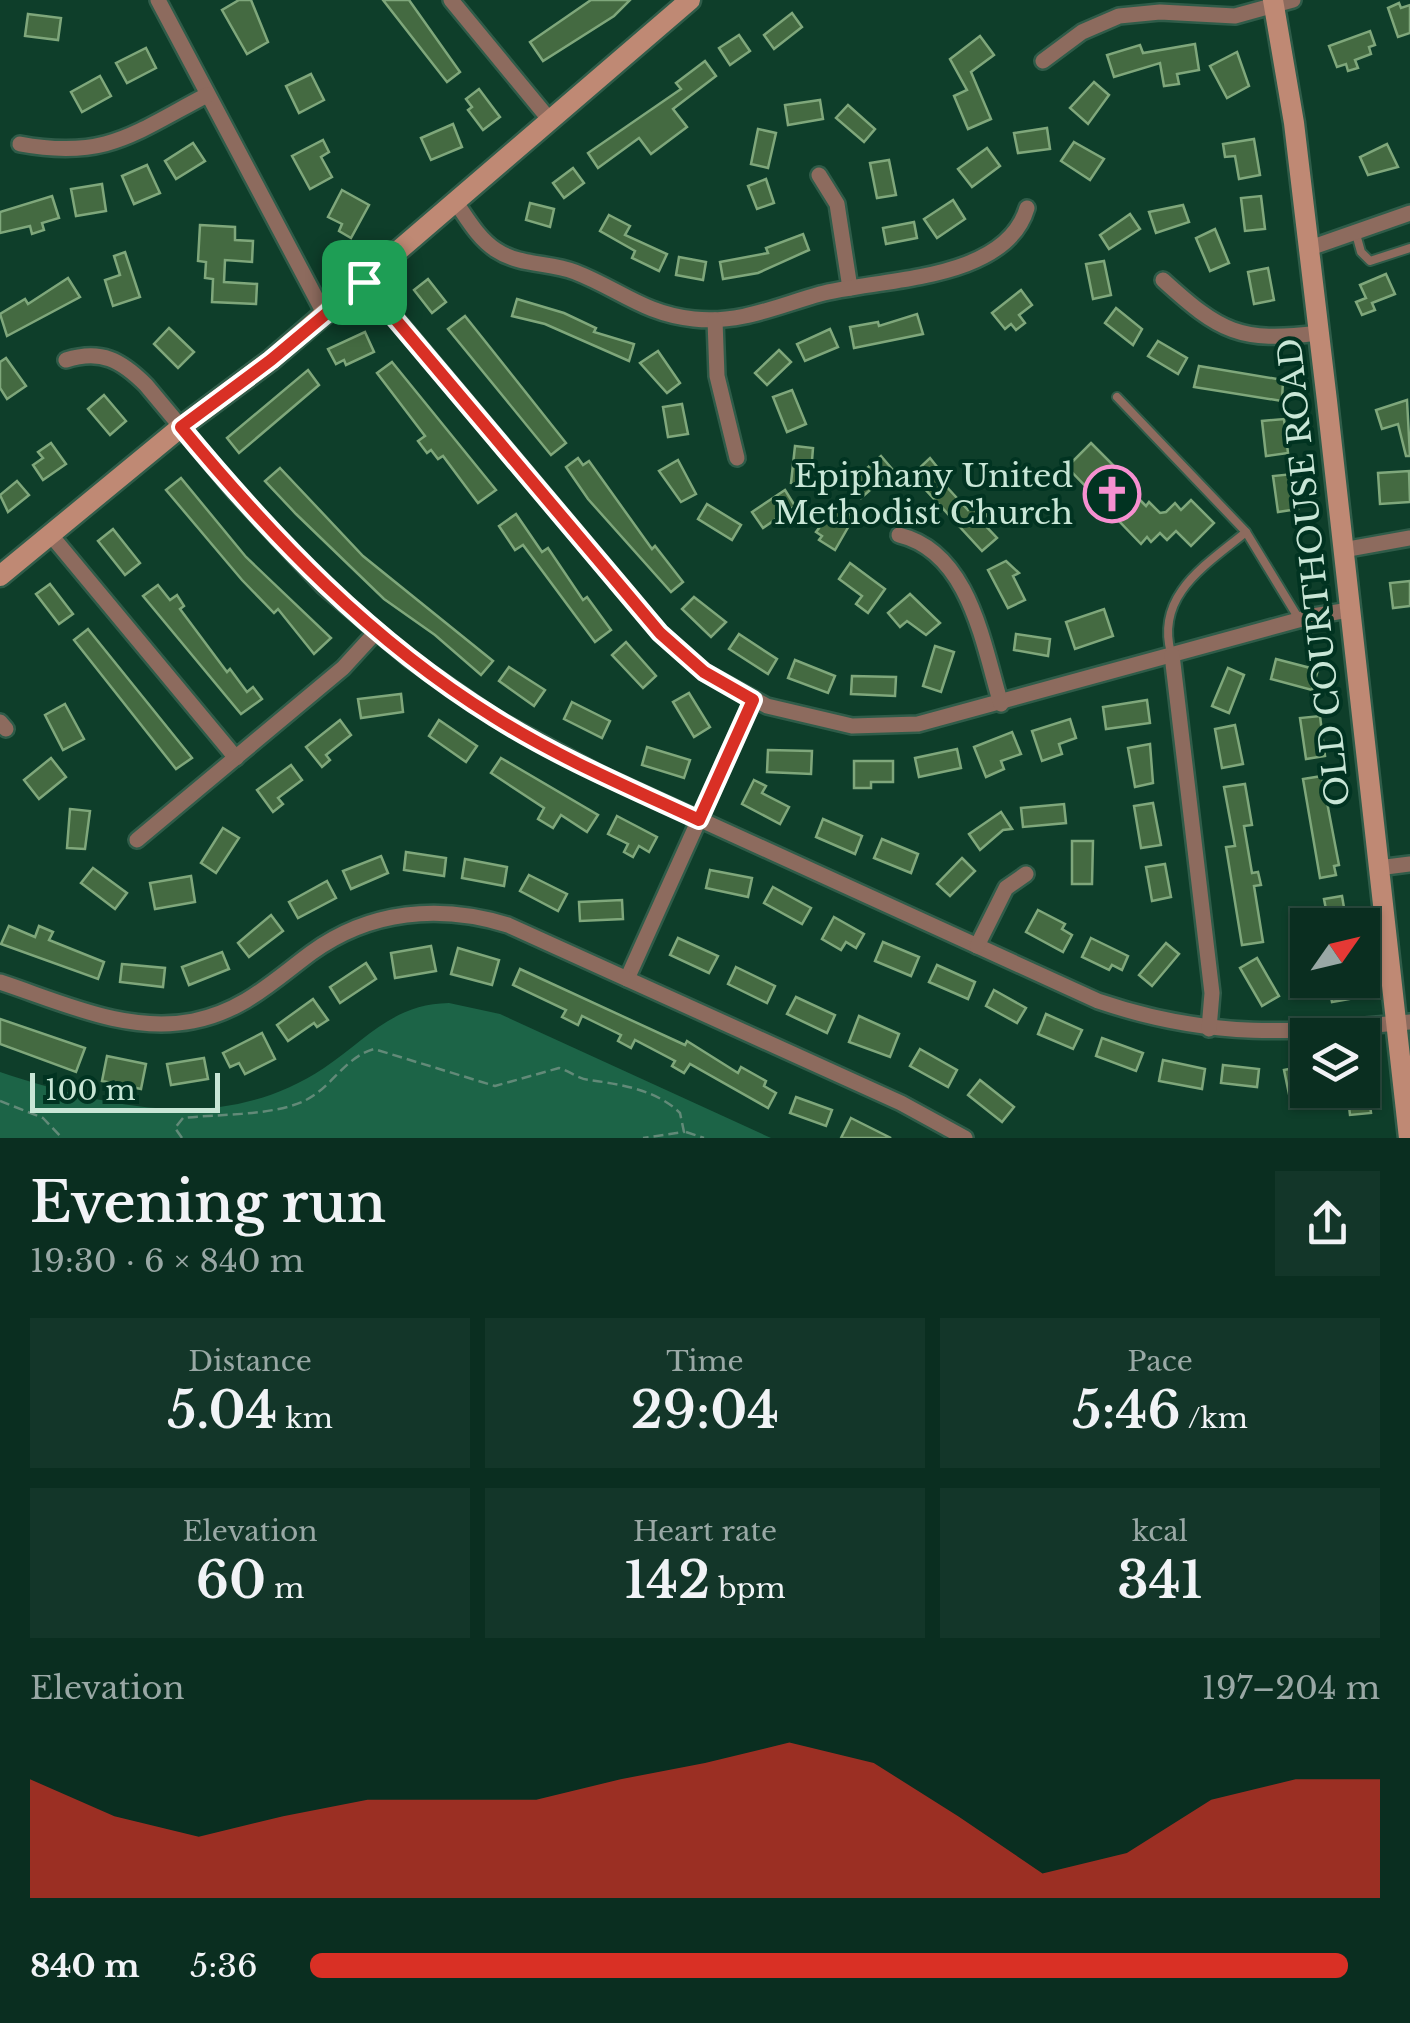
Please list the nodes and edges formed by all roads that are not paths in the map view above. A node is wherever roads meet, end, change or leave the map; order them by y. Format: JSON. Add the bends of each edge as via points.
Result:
{"nodes":[{"id":1,"x":158,"y":0,"type":"edge"},
{"id":2,"x":451,"y":0,"type":"edge"},
{"id":3,"x":690,"y":0,"type":"edge"},
{"id":4,"x":1280,"y":2,"type":"edge"},
{"id":5,"x":1043,"y":61,"type":"dead end"},
{"id":6,"x":207,"y":95,"type":"junction"},
{"id":7,"x":549,"y":119,"type":"junction"},
{"id":8,"x":20,"y":144,"type":"dead end"},
{"id":9,"x":819,"y":175,"type":"dead end"},
{"id":10,"x":457,"y":204,"type":"junction"},
{"id":11,"x":1027,"y":208,"type":"dead end"},
{"id":12,"x":1410,"y":213,"type":"edge"},
{"id":13,"x":1356,"y":234,"type":"junction"},
{"id":14,"x":1410,"y":248,"type":"edge"},
{"id":15,"x":1307,"y":249,"type":"junction"},
{"id":16,"x":1163,"y":280,"type":"dead end"},
{"id":17,"x":364,"y":282,"type":"junction"},
{"id":18,"x":850,"y":288,"type":"junction"},
{"id":19,"x":325,"y":315,"type":"junction"},
{"id":20,"x":716,"y":320,"type":"junction"},
{"id":21,"x":1318,"y":333,"type":"junction"},
{"id":22,"x":66,"y":360,"type":"dead end"},
{"id":23,"x":1117,"y":397,"type":"dead end"},
{"id":24,"x":181,"y":427,"type":"junction"},
{"id":25,"x":737,"y":458,"type":"dead end"},
{"id":26,"x":1246,"y":532,"type":"junction"},
{"id":27,"x":50,"y":534,"type":"junction"},
{"id":28,"x":898,"y":536,"type":"dead end"},
{"id":29,"x":1410,"y":538,"type":"edge"},
{"id":30,"x":1343,"y":550,"type":"junction"},
{"id":31,"x":0,"y":576,"type":"edge"},
{"id":32,"x":1349,"y":610,"type":"junction"},
{"id":33,"x":1300,"y":620,"type":"junction"},
{"id":34,"x":376,"y":632,"type":"junction"},
{"id":35,"x":1172,"y":655,"type":"junction"},
{"id":36,"x":753,"y":700,"type":"junction"},
{"id":37,"x":1001,"y":704,"type":"junction"},
{"id":38,"x":236,"y":758,"type":"junction"},
{"id":39,"x":699,"y":820,"type":"junction"},
{"id":40,"x":137,"y":840,"type":"dead end"},
{"id":41,"x":1410,"y":864,"type":"edge"},
{"id":42,"x":1378,"y":868,"type":"junction"},
{"id":43,"x":1026,"y":874,"type":"dead end"},
{"id":44,"x":977,"y":946,"type":"junction"},
{"id":45,"x":627,"y":979,"type":"junction"},
{"id":46,"x":0,"y":982,"type":"edge"},
{"id":47,"x":1403,"y":1023,"type":"edge"},
{"id":48,"x":1209,"y":1029,"type":"junction"},
{"id":49,"x":965,"y":1138,"type":"edge"},
{"id":50,"x":1409,"y":1138,"type":"edge"}],
"edges":[{"from":1,"to":6,"type":"street"},
{"from":2,"to":7,"type":"street"},
{"from":3,"to":7,"type":"street"},
{"from":4,"to":5,"type":"street","via":[[1213,17],[1118,16]]},
{"from":4,"to":15,"type":"street","name":"OLD COURTHOUSE ROAD"},
{"from":6,"to":8,"type":"street","via":[[101,148]]},
{"from":6,"to":19,"type":"street"},
{"from":7,"to":10,"type":"street"},
{"from":9,"to":18,"type":"street","via":[[837,204]]},
{"from":10,"to":17,"type":"street"},
{"from":10,"to":20,"type":"street","via":[[481,238],[505,256],[580,274],[642,308]]},
{"from":11,"to":18,"type":"street","via":[[1010,237],[966,264]]},
{"from":12,"to":13,"type":"street"},
{"from":13,"to":14,"type":"lane","via":[[1370,261]]},
{"from":13,"to":15,"type":"street"},
{"from":15,"to":21,"type":"street","name":"OLD COURTHOUSE ROAD"},
{"from":16,"to":21,"type":"street","via":[[1232,333]]},
{"from":17,"to":19,"type":"street"},
{"from":17,"to":36,"type":"street","via":[[660,633],[704,672]]},
{"from":18,"to":20,"type":"street"},
{"from":19,"to":24,"type":"street"},
{"from":20,"to":25,"type":"street","via":[[717,376]]},
{"from":21,"to":30,"type":"street","name":"OLD COURTHOUSE ROAD"},
{"from":22,"to":24,"type":"street","via":[[97,354],[120,362]]},
{"from":23,"to":26,"type":"lane"},
{"from":24,"to":27,"type":"street"},
{"from":24,"to":34,"type":"street","via":[[287,550]]},
{"from":26,"to":33,"type":"lane"},
{"from":26,"to":35,"type":"lane","via":[[1174,597],[1166,618]]},
{"from":27,"to":31,"type":"street"},
{"from":27,"to":38,"type":"street"},
{"from":28,"to":37,"type":"street","via":[[936,554],[962,588]]},
{"from":29,"to":30,"type":"street"},
{"from":30,"to":32,"type":"street","name":"OLD COURTHOUSE ROAD"},
{"from":32,"to":33,"type":"street"},
{"from":32,"to":42,"type":"street","name":"OLD COURTHOUSE ROAD"},
{"from":33,"to":35,"type":"street"},
{"from":34,"to":38,"type":"street"},
{"from":34,"to":39,"type":"street","via":[[495,718]]},
{"from":35,"to":37,"type":"street"},
{"from":35,"to":48,"type":"street","via":[[1212,993]]},
{"from":36,"to":37,"type":"street","via":[[825,723],[883,727]]},
{"from":36,"to":39,"type":"street"},
{"from":38,"to":40,"type":"street"},
{"from":39,"to":44,"type":"street"},
{"from":39,"to":45,"type":"street"},
{"from":41,"to":42,"type":"street"},
{"from":42,"to":47,"type":"street","name":"OLD COURTHOUSE ROAD"},
{"from":43,"to":44,"type":"street","via":[[1006,888]]},
{"from":44,"to":48,"type":"street","via":[[1098,1000]]},
{"from":45,"to":46,"type":"street","via":[[508,926],[434,912],[359,926],[244,1004],[193,1021],[112,1019]]},
{"from":45,"to":49,"type":"street"},
{"from":47,"to":48,"type":"street","via":[[1273,1034]]},
{"from":47,"to":50,"type":"street","name":"OLD COURTHOUSE ROAD"}]}
